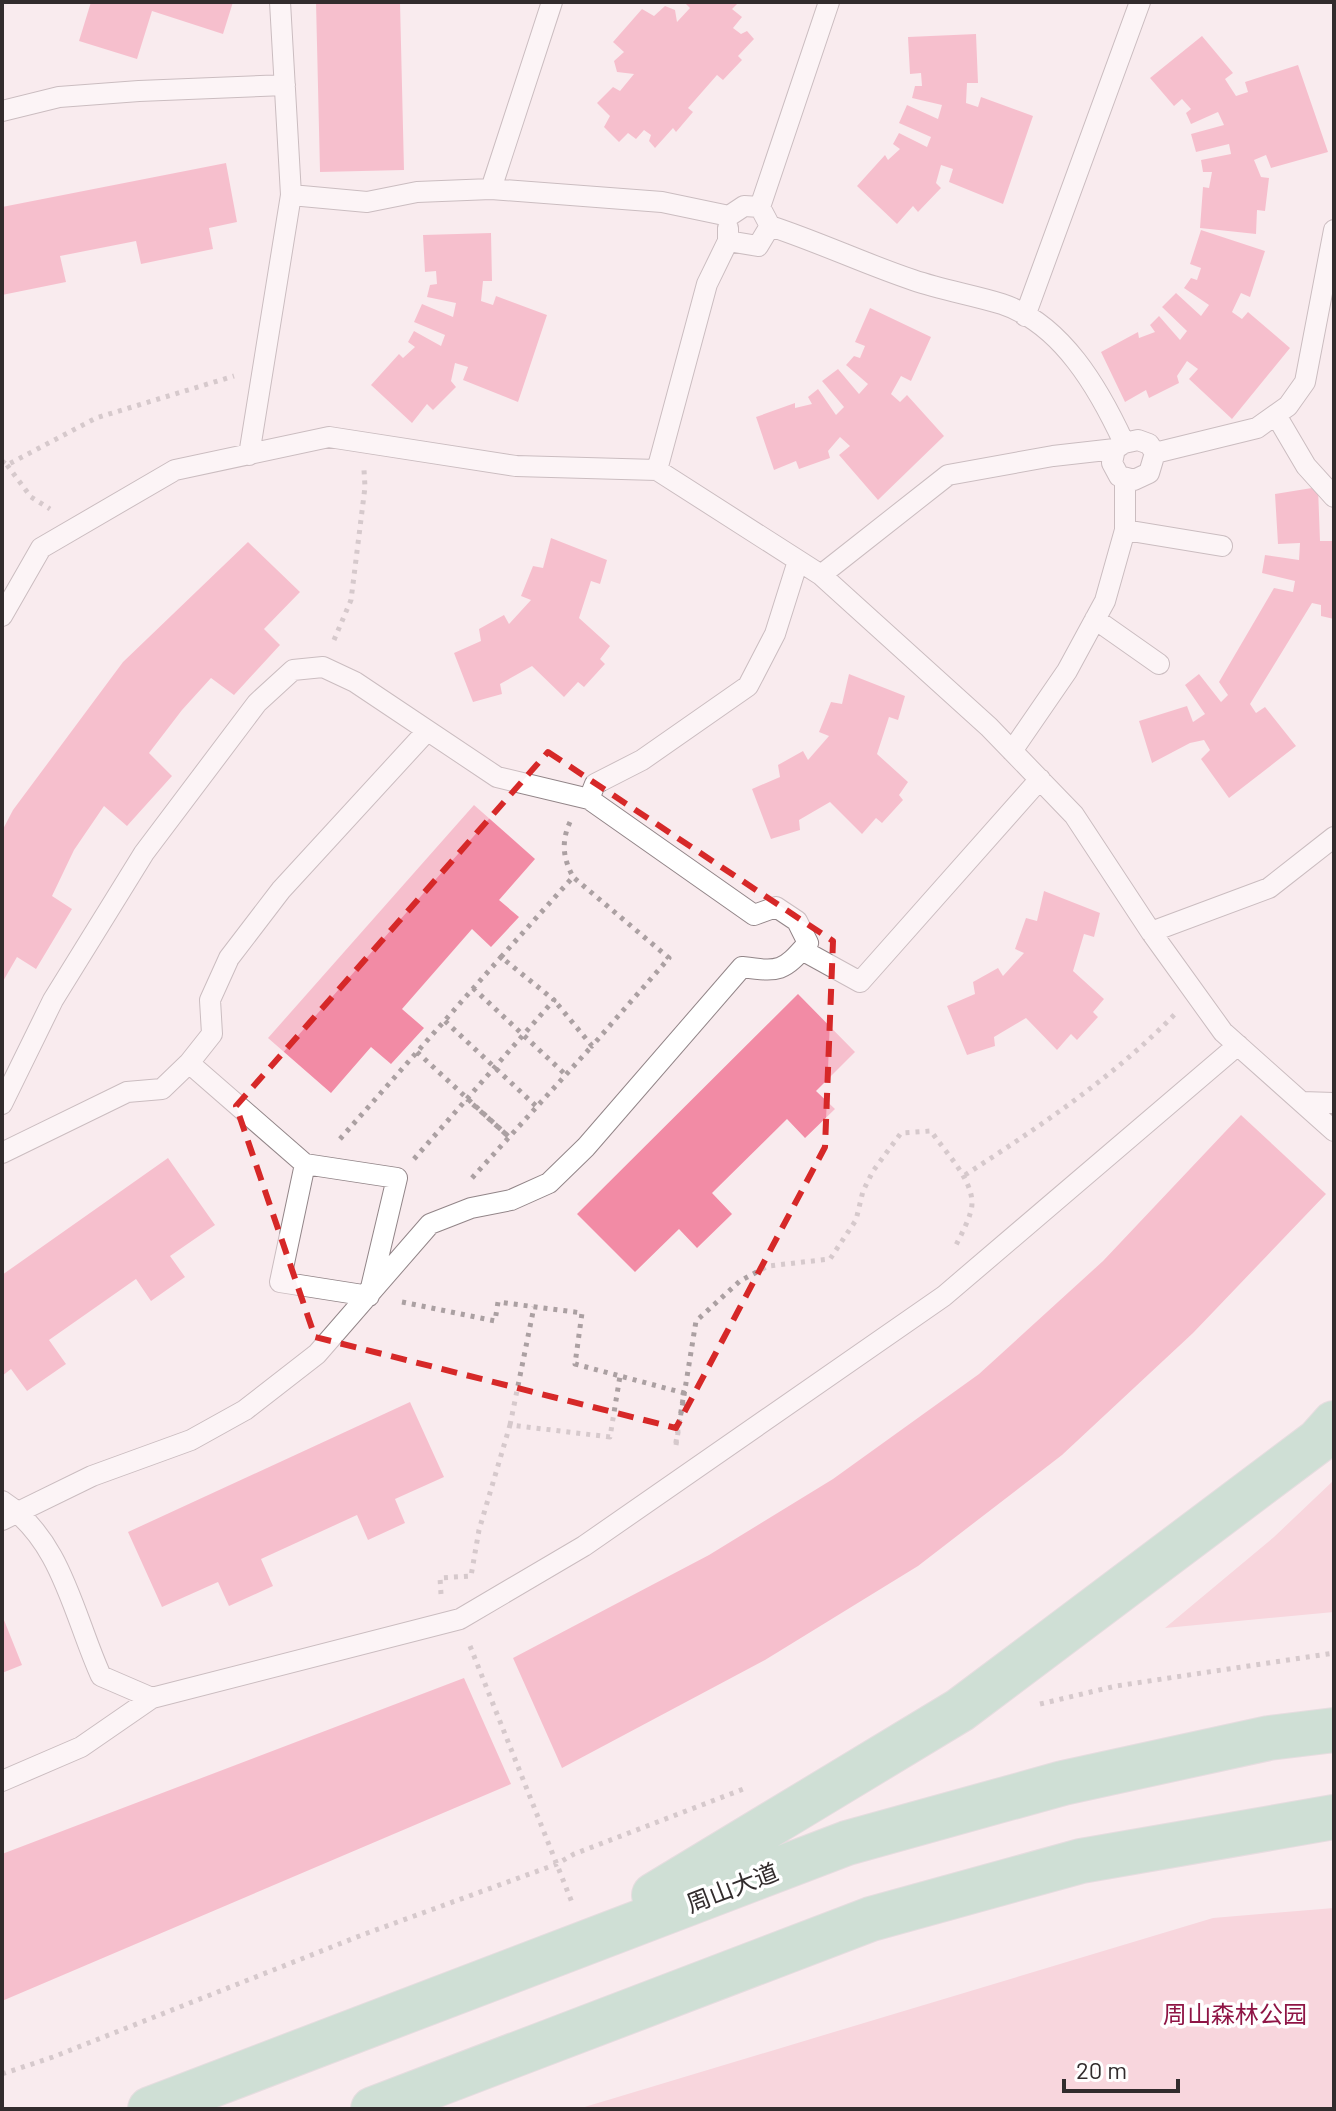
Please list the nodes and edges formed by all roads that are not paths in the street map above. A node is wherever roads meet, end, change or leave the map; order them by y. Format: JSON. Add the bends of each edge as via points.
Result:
{"nodes":[{"id":1,"x":280,"y":2,"type":"edge"},
{"id":2,"x":552,"y":2,"type":"edge"},
{"id":3,"x":829,"y":2,"type":"edge"},
{"id":4,"x":1140,"y":2,"type":"edge"},
{"id":5,"x":285,"y":85,"type":"junction"},
{"id":6,"x":2,"y":111,"type":"edge"},
{"id":7,"x":491,"y":189,"type":"junction"},
{"id":8,"x":291,"y":195,"type":"junction"},
{"id":9,"x":760,"y":207,"type":"junction"},
{"id":10,"x":729,"y":216,"type":"junction"},
{"id":11,"x":770,"y":226,"type":"junction"},
{"id":12,"x":1334,"y":230,"type":"edge"},
{"id":13,"x":728,"y":241,"type":"junction"},
{"id":14,"x":1025,"y":316,"type":"junction"},
{"id":15,"x":1276,"y":415,"type":"junction"},
{"id":16,"x":1120,"y":446,"type":"junction"},
{"id":17,"x":1155,"y":453,"type":"junction"},
{"id":18,"x":249,"y":455,"type":"junction"},
{"id":19,"x":657,"y":470,"type":"junction"},
{"id":20,"x":1125,"y":478,"type":"junction"},
{"id":21,"x":1334,"y":497,"type":"edge"},
{"id":22,"x":1125,"y":530,"type":"junction"},
{"id":23,"x":1222,"y":546,"type":"dead end"},
{"id":24,"x":798,"y":561,"type":"junction"},
{"id":25,"x":821,"y":575,"type":"junction"},
{"id":26,"x":2,"y":616,"type":"edge"},
{"id":27,"x":1095,"y":619,"type":"junction"},
{"id":28,"x":1159,"y":664,"type":"dead end"},
{"id":29,"x":427,"y":731,"type":"junction"},
{"id":30,"x":1012,"y":751,"type":"junction"},
{"id":31,"x":1040,"y":779,"type":"junction"},
{"id":32,"x":589,"y":799,"type":"junction"},
{"id":33,"x":1334,"y":837,"type":"edge"},
{"id":34,"x":1151,"y":932,"type":"junction"},
{"id":35,"x":802,"y":950,"type":"junction"},
{"id":36,"x":1238,"y":1045,"type":"junction"},
{"id":37,"x":189,"y":1063,"type":"junction"},
{"id":38,"x":1302,"y":1102,"type":"junction"},
{"id":39,"x":1334,"y":1103,"type":"edge"},
{"id":40,"x":2,"y":1104,"type":"edge"},
{"id":41,"x":1334,"y":1131,"type":"edge"},
{"id":42,"x":2,"y":1153,"type":"edge"},
{"id":43,"x":310,"y":1165,"type":"junction"},
{"id":44,"x":369,"y":1296,"type":"junction"},
{"id":45,"x":1334,"y":1423,"type":"edge"},
{"id":46,"x":7,"y":1511,"type":"edge"},
{"id":47,"x":152,"y":1698,"type":"junction"},
{"id":48,"x":1334,"y":1730,"type":"edge"},
{"id":49,"x":2,"y":1781,"type":"edge"},
{"id":50,"x":1334,"y":1817,"type":"edge"},
{"id":51,"x":574,"y":1945,"type":"junction"},
{"id":52,"x":150,"y":2109,"type":"edge"},
{"id":53,"x":373,"y":2109,"type":"edge"}],
"edges":[{"from":1,"to":5,"type":"lane"},
{"from":2,"to":7,"type":"lane"},
{"from":3,"to":9,"type":"lane"},
{"from":4,"to":14,"type":"lane"},
{"from":5,"to":6,"type":"lane","via":[[59,97]]},
{"from":5,"to":8,"type":"lane"},
{"from":7,"to":8,"type":"lane","via":[[417,192],[367,202]]},
{"from":7,"to":10,"type":"lane","via":[[662,202]]},
{"from":8,"to":18,"type":"lane"},
{"from":9,"to":10,"type":"lane","via":[[744,206]]},
{"from":9,"to":11,"type":"lane"},
{"from":10,"to":13,"type":"lane"},
{"from":11,"to":13,"type":"lane","via":[[758,246]]},
{"from":11,"to":14,"type":"lane"},
{"from":12,"to":15,"type":"lane","via":[[1305,382]]},
{"from":13,"to":19,"type":"lane","via":[[707,284]]},
{"from":14,"to":16,"type":"lane","via":[[1076,361],[1107,406]]},
{"from":15,"to":17,"type":"lane","via":[[1248,431]]},
{"from":15,"to":21,"type":"lane","via":[[1306,466]]},
{"from":16,"to":17,"type":"lane","via":[[1138,440]]},
{"from":16,"to":20,"type":"lane","via":[[1112,463]]},
{"from":16,"to":25,"type":"lane","via":[[948,475]]},
{"from":17,"to":20,"type":"lane","via":[[1149,473]]},
{"from":18,"to":19,"type":"lane","via":[[329,437],[516,466]]},
{"from":18,"to":26,"type":"lane","via":[[175,470],[41,548]]},
{"from":19,"to":24,"type":"lane"},
{"from":20,"to":22,"type":"lane"},
{"from":22,"to":23,"type":"lane"},
{"from":22,"to":27,"type":"lane"},
{"from":24,"to":25,"type":"lane"},
{"from":24,"to":32,"type":"lane","via":[[775,634],[748,686],[642,760],[595,784]]},
{"from":25,"to":30,"type":"lane"},
{"from":27,"to":28,"type":"lane"},
{"from":27,"to":30,"type":"lane"},
{"from":29,"to":32,"type":"lane","via":[[497,777]]},
{"from":29,"to":37,"type":"lane","via":[[281,890],[229,958],[210,1000],[212,1034]]},
{"from":29,"to":40,"type":"lane","via":[[323,667],[293,670],[257,703],[144,853],[53,1000]]},
{"from":30,"to":31,"type":"lane"},
{"from":31,"to":34,"type":"lane","via":[[1074,815]]},
{"from":31,"to":35,"type":"lane","via":[[860,982]]},
{"from":32,"to":35,"type":"lane","via":[[754,915],[776,907],[797,921],[808,943]]},
{"from":33,"to":34,"type":"lane","via":[[1269,888]]},
{"from":34,"to":36,"type":"lane"},
{"from":35,"to":44,"type":"lane","via":[[789,965],[767,970],[742,967],[549,1183],[430,1224]]},
{"from":36,"to":38,"type":"lane"},
{"from":36,"to":47,"type":"lane","via":[[944,1296],[584,1546],[452,1621]]},
{"from":37,"to":42,"type":"lane","via":[[162,1089],[127,1092]]},
{"from":37,"to":43,"type":"lane"},
{"from":38,"to":39,"type":"lane"},
{"from":38,"to":41,"type":"lane"},
{"from":43,"to":44,"type":"lane","via":[[397,1178]]},
{"from":43,"to":44,"type":"lane","via":[[280,1282]]},
{"from":44,"to":46,"type":"lane","via":[[317,1354],[245,1410],[191,1440]]},
{"from":45,"to":51,"type":"main road","via":[[1318,1441],[960,1710]]},
{"from":46,"to":47,"type":"lane","via":[[41,1535],[101,1676]]},
{"from":47,"to":49,"type":"lane","via":[[81,1747]]},
{"from":48,"to":51,"type":"main road","name":"周山大道","via":[[1269,1738],[1063,1783],[847,1843]]},
{"from":50,"to":53,"type":"main road","via":[[1081,1861],[871,1919]]},
{"from":51,"to":52,"type":"main road","name":"周山大道"}]}
